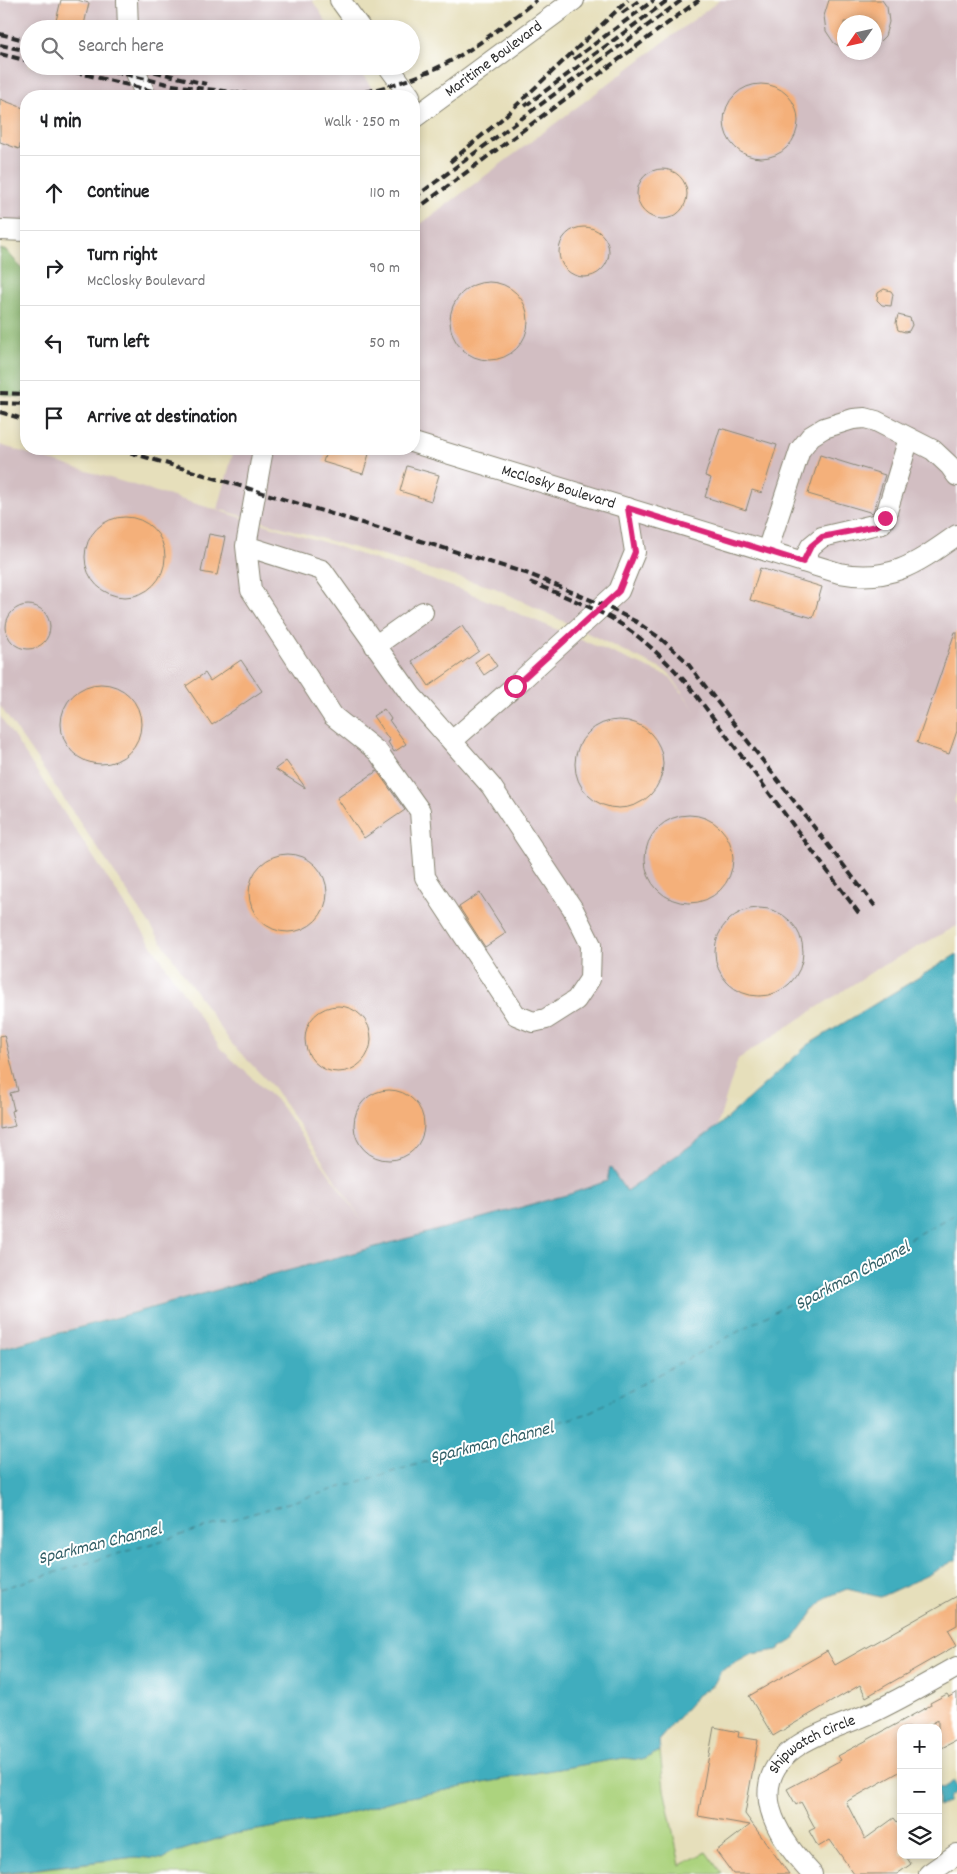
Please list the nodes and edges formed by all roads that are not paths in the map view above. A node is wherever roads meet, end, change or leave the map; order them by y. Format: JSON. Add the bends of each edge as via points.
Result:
{"nodes":[{"id":1,"x":126,"y":0,"type":"edge"},
{"id":2,"x":340,"y":0,"type":"edge"},
{"id":3,"x":574,"y":0,"type":"edge"},
{"id":4,"x":127,"y":20,"type":"edge"},
{"id":5,"x":354,"y":20,"type":"edge"},
{"id":6,"x":137,"y":75,"type":"edge"},
{"id":7,"x":395,"y":75,"type":"edge"},
{"id":8,"x":143,"y":90,"type":"edge"},
{"id":9,"x":406,"y":90,"type":"edge"},
{"id":10,"x":420,"y":108,"type":"edge"},
{"id":11,"x":0,"y":230,"type":"edge"},
{"id":12,"x":20,"y":231,"type":"edge"},
{"id":13,"x":909,"y":438,"type":"junction"},
{"id":14,"x":420,"y":445,"type":"edge"},
{"id":15,"x":262,"y":455,"type":"edge"},
{"id":16,"x":957,"y":476,"type":"edge"},
{"id":17,"x":628,"y":508,"type":"junction"},
{"id":18,"x":957,"y":536,"type":"edge"},
{"id":19,"x":246,"y":546,"type":"junction"},
{"id":20,"x":767,"y":550,"type":"junction"},
{"id":21,"x":803,"y":562,"type":"junction"},
{"id":22,"x":423,"y":612,"type":"dead end"},
{"id":23,"x":376,"y":646,"type":"junction"},
{"id":24,"x":452,"y":741,"type":"junction"},
{"id":25,"x":957,"y":1667,"type":"edge"},
{"id":26,"x":957,"y":1854,"type":"edge"},
{"id":27,"x":812,"y":1874,"type":"edge"},
{"id":28,"x":929,"y":1874,"type":"edge"}],
"edges":[{"from":1,"to":4,"type":"street"},
{"from":2,"to":5,"type":"street"},
{"from":3,"to":10,"type":"street","name":"Maritime Boulevard"},
{"from":6,"to":8,"type":"street"},
{"from":7,"to":9,"type":"street"},
{"from":11,"to":12,"type":"street"},
{"from":13,"to":16,"type":"street","via":[[933,450]]},
{"from":13,"to":20,"type":"street","via":[[865,418],[837,423],[811,436],[800,450]]},
{"from":13,"to":21,"type":"street","via":[[882,523],[822,537],[811,546]]},
{"from":14,"to":17,"type":"street","name":"McClosky Boulevard"},
{"from":15,"to":19,"type":"street"},
{"from":17,"to":20,"type":"street","name":"McClosky Boulevard"},
{"from":17,"to":24,"type":"street","via":[[635,552],[619,591]]},
{"from":18,"to":21,"type":"street","name":"McClosky Boulevard","via":[[896,572],[858,576]]},
{"from":19,"to":23,"type":"street","via":[[322,570]]},
{"from":19,"to":24,"type":"street","via":[[251,590],[333,716],[378,752],[420,810],[425,877],[516,1015],[533,1022],[546,1019],[576,1000],[590,979],[592,945],[573,909],[491,786]]},
{"from":20,"to":21,"type":"street","name":"McClosky Boulevard"},
{"from":22,"to":23,"type":"street"},
{"from":23,"to":24,"type":"street","via":[[411,695]]},
{"from":25,"to":27,"type":"street","name":"Shipwatch Circle","via":[[877,1710],[799,1745],[782,1760],[769,1787],[771,1815],[780,1833]]},
{"from":26,"to":28,"type":"street"}]}
